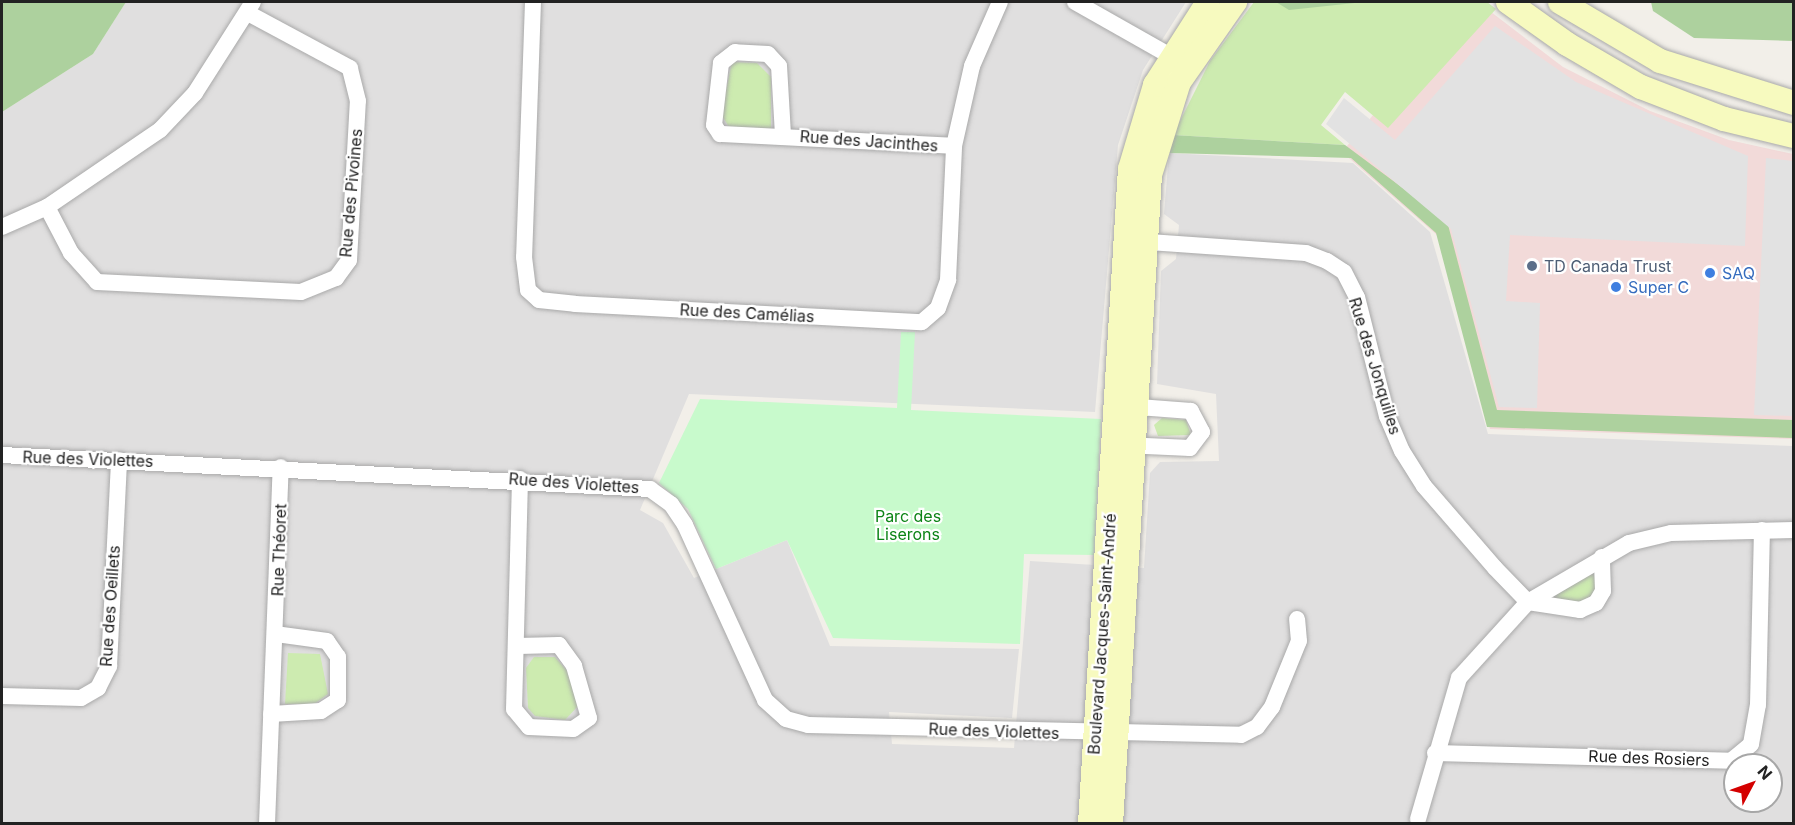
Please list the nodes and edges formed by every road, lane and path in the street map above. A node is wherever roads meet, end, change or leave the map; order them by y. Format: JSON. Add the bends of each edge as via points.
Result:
{"nodes":[{"id":1,"x":533,"y":2,"type":"edge"},
{"id":2,"x":1000,"y":2,"type":"edge"},
{"id":3,"x":1075,"y":2,"type":"edge"},
{"id":4,"x":1208,"y":2,"type":"edge"},
{"id":5,"x":1234,"y":2,"type":"edge"},
{"id":6,"x":1508,"y":2,"type":"edge"},
{"id":7,"x":1560,"y":2,"type":"edge"},
{"id":8,"x":251,"y":7,"type":"edge"},
{"id":9,"x":1180,"y":61,"type":"junction"},
{"id":10,"x":1760,"y":96,"type":"junction"},
{"id":11,"x":1794,"y":103,"type":"edge"},
{"id":12,"x":1752,"y":127,"type":"junction"},
{"id":13,"x":783,"y":135,"type":"junction"},
{"id":14,"x":1794,"y":136,"type":"edge"},
{"id":15,"x":954,"y":146,"type":"junction"},
{"id":16,"x":47,"y":207,"type":"junction"},
{"id":17,"x":2,"y":227,"type":"edge"},
{"id":18,"x":1135,"y":241,"type":"junction"},
{"id":19,"x":1126,"y":406,"type":"junction"},
{"id":20,"x":1124,"y":445,"type":"junction"},
{"id":21,"x":2,"y":455,"type":"edge"},
{"id":22,"x":119,"y":460,"type":"junction"},
{"id":23,"x":281,"y":467,"type":"junction"},
{"id":24,"x":520,"y":479,"type":"junction"},
{"id":25,"x":1761,"y":530,"type":"junction"},
{"id":26,"x":1794,"y":531,"type":"edge"},
{"id":27,"x":1602,"y":557,"type":"junction"},
{"id":28,"x":1528,"y":603,"type":"junction"},
{"id":29,"x":1297,"y":619,"type":"dead end"},
{"id":30,"x":276,"y":634,"type":"junction"},
{"id":31,"x":518,"y":646,"type":"junction"},
{"id":32,"x":2,"y":696,"type":"edge"},
{"id":33,"x":271,"y":714,"type":"junction"},
{"id":34,"x":1107,"y":734,"type":"junction"},
{"id":35,"x":1435,"y":753,"type":"junction"},
{"id":36,"x":1418,"y":819,"type":"dead end"},
{"id":37,"x":267,"y":824,"type":"edge"},
{"id":38,"x":1090,"y":824,"type":"edge"},
{"id":39,"x":1111,"y":824,"type":"edge"}],
"edges":[{"from":1,"to":15,"type":"street","name":"Rue des Camélias","via":[[524,257],[528,291],[539,300],[922,322],[938,308],[948,280]]},
{"from":2,"to":15,"type":"street","name":"Rue des Camélias","via":[[972,66]]},
{"from":3,"to":9,"type":"street"},
{"from":4,"to":9,"type":"street","name":"Boulevard Jacques-Saint-André"},
{"from":5,"to":9,"type":"street","name":"Boulevard Jacques-Saint-André"},
{"from":6,"to":12,"type":"street","via":[[1624,78]]},
{"from":7,"to":10,"type":"street","via":[[1652,57]]},
{"from":8,"to":16,"type":"street","via":[[195,93],[160,130]]},
{"from":8,"to":16,"type":"street","name":"Rue des Pivoines","via":[[350,68],[358,101],[349,260],[336,278],[301,292],[97,282],[70,253]]},
{"from":9,"to":18,"type":"street","name":"Boulevard Jacques-Saint-André","via":[[1136,143]]},
{"from":10,"to":11,"type":"street"},
{"from":10,"to":12,"type":"street"},
{"from":12,"to":14,"type":"street"},
{"from":13,"to":13,"type":"street","name":"Rue des Jacinthes","via":[[779,66],[768,54],[735,51],[721,63],[714,125],[730,136]]},
{"from":13,"to":15,"type":"street","name":"Rue des Jacinthes"},
{"from":16,"to":17,"type":"street"},
{"from":18,"to":19,"type":"street","name":"Boulevard Jacques-Saint-André"},
{"from":18,"to":28,"type":"street","name":"Rue des Jonquilles","via":[[1306,253],[1344,272],[1357,297],[1387,416],[1402,451],[1424,486]]},
{"from":19,"to":20,"type":"street","name":"Boulevard Jacques-Saint-André"},
{"from":19,"to":20,"type":"street","via":[[1191,411],[1202,432],[1190,448]]},
{"from":20,"to":34,"type":"street","name":"Boulevard Jacques-Saint-André"},
{"from":21,"to":22,"type":"street","name":"Rue des Violettes"},
{"from":22,"to":23,"type":"street","name":"Rue des Violettes"},
{"from":22,"to":32,"type":"street","name":"Rue des Oeillets","via":[[109,666],[98,688],[81,698]]},
{"from":23,"to":24,"type":"street","name":"Rue des Violettes"},
{"from":23,"to":30,"type":"street","name":"Rue Théoret"},
{"from":24,"to":31,"type":"street"},
{"from":24,"to":34,"type":"street","name":"Rue des Violettes","via":[[634,485],[672,504],[756,684],[769,706],[786,719],[817,726]]},
{"from":25,"to":26,"type":"street"},
{"from":25,"to":27,"type":"street","via":[[1671,533]]},
{"from":25,"to":35,"type":"street","name":"Rue des Rosiers","via":[[1758,705],[1751,744],[1731,761]]},
{"from":27,"to":28,"type":"street"},
{"from":27,"to":28,"type":"street","via":[[1603,591],[1596,603],[1564,610]]},
{"from":28,"to":35,"type":"street","via":[[1460,678]]},
{"from":29,"to":34,"type":"street","name":"Rue des Violettes","via":[[1296,650],[1272,707],[1257,727],[1232,736]]},
{"from":30,"to":33,"type":"street","name":"Rue Théoret"},
{"from":30,"to":33,"type":"street","via":[[327,641],[338,657],[338,700],[321,711]]},
{"from":31,"to":31,"type":"street","via":[[514,709],[529,727],[573,729],[590,718],[574,666],[559,645]]},
{"from":33,"to":37,"type":"street","name":"Rue Théoret"},
{"from":34,"to":38,"type":"street","name":"Boulevard Jacques-Saint-André"},
{"from":34,"to":39,"type":"street","name":"Boulevard Jacques-Saint-André"},
{"from":35,"to":36,"type":"street"}]}
